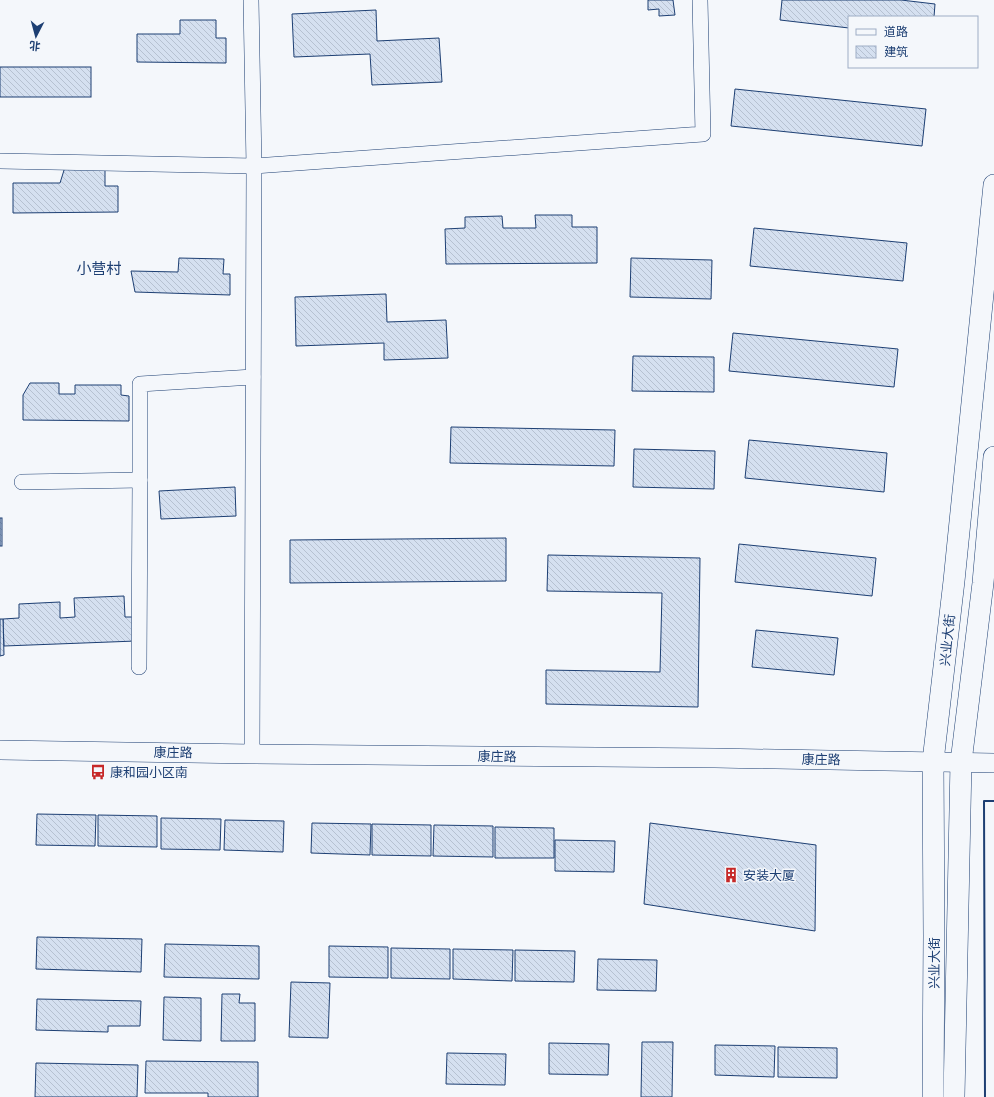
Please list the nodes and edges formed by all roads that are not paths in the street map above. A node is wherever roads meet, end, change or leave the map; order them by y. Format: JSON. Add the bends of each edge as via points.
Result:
{"nodes":[{"id":1,"x":251,"y":0,"type":"edge"},
{"id":2,"x":700,"y":0,"type":"edge"},
{"id":3,"x":0,"y":161,"type":"edge"},
{"id":4,"x":254,"y":166,"type":"junction"},
{"id":5,"x":994,"y":185,"type":"edge"},
{"id":6,"x":253,"y":377,"type":"junction"},
{"id":7,"x":994,"y":457,"type":"edge"},
{"id":8,"x":140,"y":480,"type":"junction"},
{"id":9,"x":22,"y":482,"type":"dead end"},
{"id":10,"x":139,"y":667,"type":"dead end"},
{"id":11,"x":0,"y":750,"type":"edge"},
{"id":12,"x":252,"y":754,"type":"junction"},
{"id":13,"x":933,"y":761,"type":"junction"},
{"id":14,"x":960,"y":762,"type":"junction"},
{"id":15,"x":994,"y":763,"type":"edge"},
{"id":16,"x":932,"y":1097,"type":"edge"},
{"id":17,"x":954,"y":1097,"type":"edge"}],
"edges":[{"from":1,"to":4,"type":"street"},
{"from":2,"to":4,"type":"street","via":[[703,134]]},
{"from":3,"to":4,"type":"street"},
{"from":4,"to":6,"type":"street"},
{"from":5,"to":13,"type":"main road","name":"兴业大街"},
{"from":6,"to":8,"type":"street","via":[[140,384]]},
{"from":6,"to":12,"type":"street"},
{"from":7,"to":14,"type":"main road","name":"兴业大街","via":[[983,583]]},
{"from":8,"to":9,"type":"street"},
{"from":8,"to":10,"type":"street"},
{"from":11,"to":12,"type":"street","name":"康庄路"},
{"from":12,"to":13,"type":"street","name":"康庄路"},
{"from":13,"to":14,"type":"street","name":"康庄路"},
{"from":13,"to":16,"type":"main road","name":"兴业大街"},
{"from":14,"to":15,"type":"street","name":"康庄路"},
{"from":14,"to":17,"type":"main road","name":"兴业大街"}]}
